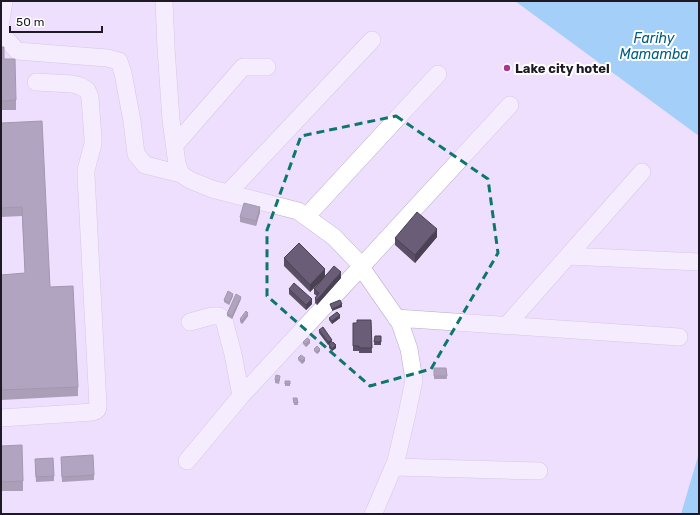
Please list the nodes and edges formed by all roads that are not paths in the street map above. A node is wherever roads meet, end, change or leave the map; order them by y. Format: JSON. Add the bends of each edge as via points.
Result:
{"nodes":[{"id":1,"x":4,"y":1,"type":"edge"},
{"id":2,"x":164,"y":1,"type":"edge"},
{"id":3,"x":1,"y":23,"type":"edge"},
{"id":4,"x":372,"y":40,"type":"dead end"},
{"id":5,"x":267,"y":67,"type":"dead end"},
{"id":6,"x":438,"y":74,"type":"dead end"},
{"id":7,"x":36,"y":82,"type":"dead end"},
{"id":8,"x":510,"y":105,"type":"dead end"},
{"id":9,"x":175,"y":145,"type":"junction"},
{"id":10,"x":642,"y":172,"type":"dead end"},
{"id":11,"x":181,"y":174,"type":"junction"},
{"id":12,"x":228,"y":193,"type":"junction"},
{"id":13,"x":306,"y":216,"type":"junction"},
{"id":14,"x":568,"y":256,"type":"junction"},
{"id":15,"x":699,"y":262,"type":"edge"},
{"id":16,"x":361,"y":267,"type":"junction"},
{"id":17,"x":396,"y":318,"type":"junction"},
{"id":18,"x":190,"y":322,"type":"dead end"},
{"id":19,"x":507,"y":325,"type":"junction"},
{"id":20,"x":679,"y":337,"type":"dead end"},
{"id":21,"x":241,"y":396,"type":"junction"},
{"id":22,"x":1,"y":418,"type":"edge"},
{"id":23,"x":187,"y":461,"type":"dead end"},
{"id":24,"x":394,"y":467,"type":"junction"},
{"id":25,"x":539,"y":471,"type":"dead end"},
{"id":26,"x":372,"y":514,"type":"edge"}],
"edges":[{"from":1,"to":3,"type":"street"},
{"from":2,"to":9,"type":"street","via":[[171,120]]},
{"from":3,"to":11,"type":"street","via":[[2,34],[17,51],[119,61],[136,154],[146,165]]},
{"from":4,"to":12,"type":"street"},
{"from":5,"to":9,"type":"street","via":[[243,67]]},
{"from":6,"to":13,"type":"street"},
{"from":7,"to":22,"type":"street","via":[[80,86],[90,97],[93,144],[86,175],[98,409],[94,412]]},
{"from":8,"to":16,"type":"street"},
{"from":9,"to":11,"type":"street"},
{"from":10,"to":14,"type":"street"},
{"from":11,"to":12,"type":"street","via":[[212,189]]},
{"from":12,"to":13,"type":"street"},
{"from":13,"to":16,"type":"street","via":[[334,236]]},
{"from":14,"to":15,"type":"street"},
{"from":14,"to":19,"type":"street"},
{"from":16,"to":17,"type":"street"},
{"from":16,"to":21,"type":"street"},
{"from":17,"to":19,"type":"street"},
{"from":17,"to":24,"type":"street","via":[[409,349],[414,380]]},
{"from":18,"to":21,"type":"street","via":[[212,316],[219,316],[224,320]]},
{"from":19,"to":20,"type":"street"},
{"from":21,"to":23,"type":"street"},
{"from":24,"to":25,"type":"street"},
{"from":24,"to":26,"type":"street"}]}
